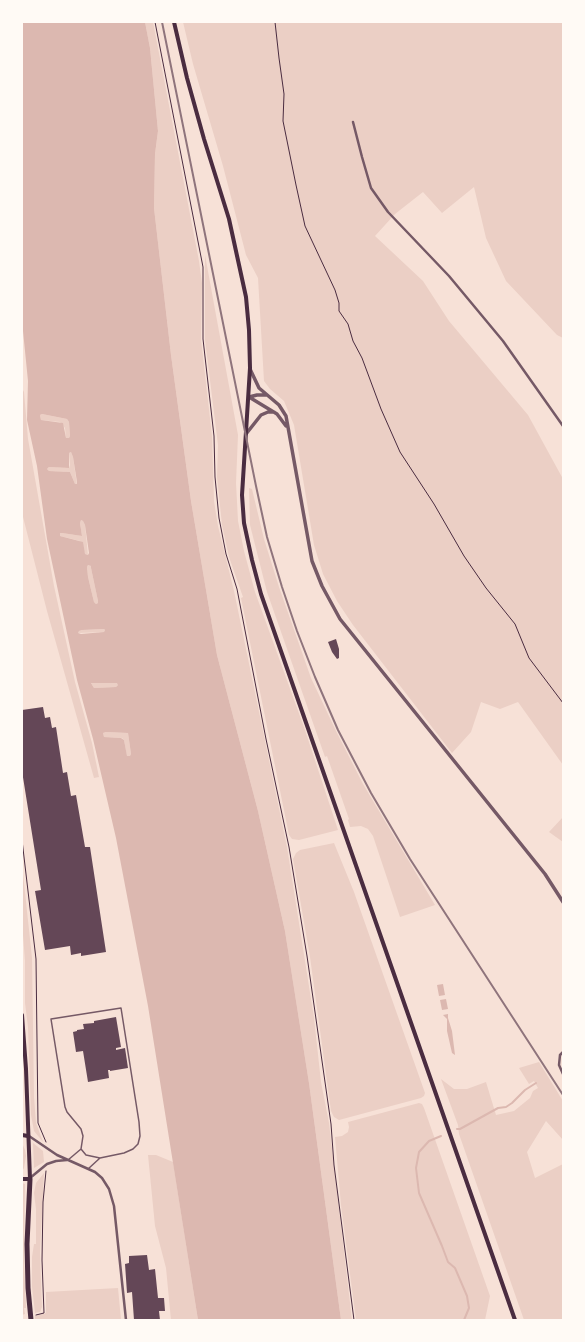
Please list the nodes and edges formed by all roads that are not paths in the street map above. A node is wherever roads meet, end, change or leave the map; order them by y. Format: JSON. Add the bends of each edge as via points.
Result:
{"nodes":[{"id":1,"x":174,"y":22,"type":"edge"},
{"id":2,"x":353,"y":122,"type":"dead end"},
{"id":3,"x":250,"y":368,"type":"junction"},
{"id":4,"x":267,"y":395,"type":"junction"},
{"id":5,"x":249,"y":397,"type":"junction"},
{"id":6,"x":275,"y":413,"type":"junction"},
{"id":7,"x":563,"y":426,"type":"edge"},
{"id":8,"x":288,"y":429,"type":"junction"},
{"id":9,"x":246,"y":434,"type":"junction"},
{"id":10,"x":563,"y":902,"type":"edge"},
{"id":11,"x":22,"y":1015,"type":"edge"},
{"id":12,"x":563,"y":1052,"type":"edge"},
{"id":13,"x":563,"y":1074,"type":"edge"},
{"id":14,"x":22,"y":1135,"type":"edge"},
{"id":15,"x":28,"y":1136,"type":"junction"},
{"id":16,"x":81,"y":1149,"type":"junction"},
{"id":17,"x":100,"y":1158,"type":"junction"},
{"id":18,"x":68,"y":1160,"type":"junction"},
{"id":19,"x":88,"y":1169,"type":"junction"},
{"id":20,"x":22,"y":1179,"type":"edge"},
{"id":21,"x":30,"y":1179,"type":"junction"},
{"id":22,"x":30,"y":1317,"type":"edge"},
{"id":23,"x":126,"y":1320,"type":"edge"},
{"id":24,"x":515,"y":1320,"type":"edge"}],
"edges":[{"from":1,"to":3,"type":"main road","via":[[204,139],[229,219],[243,280],[248,317]]},
{"from":2,"to":7,"type":"street","via":[[371,188],[388,212],[449,276],[503,341]]},
{"from":3,"to":4,"type":"street","via":[[259,388]]},
{"from":3,"to":5,"type":"main road"},
{"from":4,"to":5,"type":"street","via":[[257,394]]},
{"from":4,"to":8,"type":"street","via":[[282,410]]},
{"from":5,"to":6,"type":"street"},
{"from":5,"to":9,"type":"main road"},
{"from":6,"to":8,"type":"street"},
{"from":6,"to":9,"type":"street","via":[[263,414]]},
{"from":8,"to":10,"type":"street","via":[[312,561],[340,619],[545,874]]},
{"from":9,"to":24,"type":"main road","via":[[242,489],[244,523],[261,594]]},
{"from":11,"to":15,"type":"main road"},
{"from":12,"to":13,"type":"street","via":[[559,1065]]},
{"from":14,"to":15,"type":"main road"},
{"from":15,"to":18,"type":"street"},
{"from":15,"to":21,"type":"main road"},
{"from":16,"to":17,"type":"lane","via":[[89,1156]]},
{"from":16,"to":17,"type":"lane","via":[[81,1129],[65,1107],[51,1019],[121,1008],[140,1136],[138,1144],[133,1149]]},
{"from":16,"to":18,"type":"lane"},
{"from":17,"to":19,"type":"lane"},
{"from":18,"to":19,"type":"street"},
{"from":18,"to":21,"type":"street","via":[[47,1164]]},
{"from":19,"to":23,"type":"street","via":[[102,1178],[112,1197]]},
{"from":20,"to":21,"type":"main road"},
{"from":21,"to":22,"type":"highway","via":[[27,1244]]}]}
